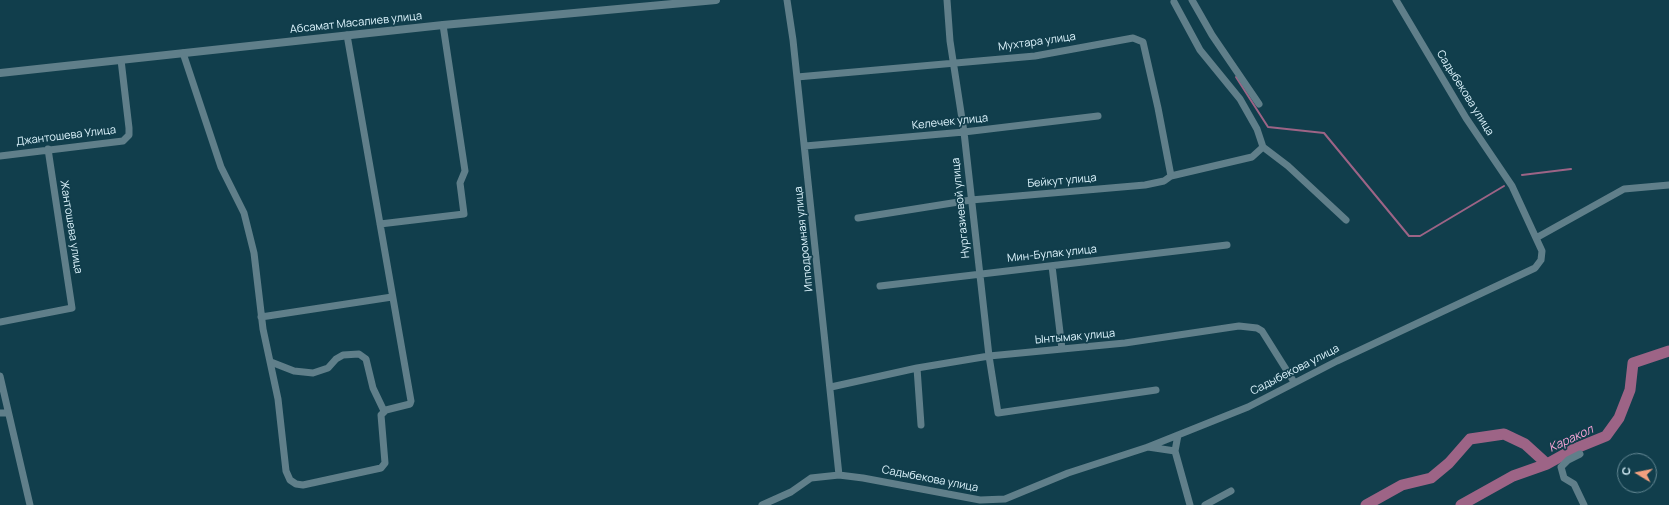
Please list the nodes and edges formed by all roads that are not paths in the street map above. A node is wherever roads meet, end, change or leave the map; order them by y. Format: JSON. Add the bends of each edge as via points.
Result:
{"nodes":[{"id":1,"x":716,"y":0,"type":"edge"},
{"id":2,"x":787,"y":0,"type":"edge"},
{"id":3,"x":947,"y":0,"type":"edge"},
{"id":4,"x":1192,"y":0,"type":"edge"},
{"id":5,"x":1396,"y":0,"type":"edge"},
{"id":6,"x":1174,"y":2,"type":"dead end"},
{"id":7,"x":443,"y":25,"type":"junction"},
{"id":8,"x":347,"y":35,"type":"junction"},
{"id":9,"x":183,"y":53,"type":"junction"},
{"id":10,"x":121,"y":60,"type":"junction"},
{"id":11,"x":954,"y":62,"type":"junction"},
{"id":12,"x":0,"y":73,"type":"edge"},
{"id":13,"x":798,"y":77,"type":"junction"},
{"id":14,"x":1259,"y":104,"type":"dead end"},
{"id":15,"x":1098,"y":116,"type":"dead end"},
{"id":16,"x":964,"y":132,"type":"junction"},
{"id":17,"x":805,"y":146,"type":"junction"},
{"id":18,"x":1263,"y":147,"type":"junction"},
{"id":19,"x":48,"y":149,"type":"junction"},
{"id":20,"x":0,"y":156,"type":"edge"},
{"id":21,"x":1171,"y":176,"type":"junction"},
{"id":22,"x":1669,"y":185,"type":"edge"},
{"id":23,"x":971,"y":200,"type":"junction"},
{"id":24,"x":858,"y":218,"type":"dead end"},
{"id":25,"x":1346,"y":220,"type":"dead end"},
{"id":26,"x":380,"y":224,"type":"junction"},
{"id":27,"x":1536,"y":238,"type":"junction"},
{"id":28,"x":1227,"y":245,"type":"dead end"},
{"id":29,"x":1052,"y":266,"type":"junction"},
{"id":30,"x":979,"y":273,"type":"junction"},
{"id":31,"x":880,"y":286,"type":"dead end"},
{"id":32,"x":392,"y":298,"type":"junction"},
{"id":33,"x":262,"y":317,"type":"junction"},
{"id":34,"x":0,"y":322,"type":"edge"},
{"id":35,"x":1062,"y":349,"type":"junction"},
{"id":36,"x":989,"y":356,"type":"junction"},
{"id":37,"x":271,"y":362,"type":"junction"},
{"id":38,"x":917,"y":368,"type":"junction"},
{"id":39,"x":0,"y":376,"type":"edge"},
{"id":40,"x":1294,"y":382,"type":"junction"},
{"id":41,"x":831,"y":387,"type":"junction"},
{"id":42,"x":1156,"y":390,"type":"dead end"},
{"id":43,"x":384,"y":411,"type":"junction"},
{"id":44,"x":0,"y":413,"type":"edge"},
{"id":45,"x":8,"y":413,"type":"junction"},
{"id":46,"x":921,"y":425,"type":"dead end"},
{"id":47,"x":1178,"y":435,"type":"junction"},
{"id":48,"x":1148,"y":447,"type":"junction"},
{"id":49,"x":1175,"y":451,"type":"junction"},
{"id":50,"x":1580,"y":454,"type":"dead end"},
{"id":51,"x":839,"y":475,"type":"junction"},
{"id":52,"x":1231,"y":492,"type":"dead end"},
{"id":53,"x":30,"y":505,"type":"edge"},
{"id":54,"x":762,"y":505,"type":"edge"},
{"id":55,"x":1190,"y":505,"type":"edge"},
{"id":56,"x":1205,"y":505,"type":"edge"},
{"id":57,"x":1584,"y":505,"type":"edge"}],
"edges":[{"from":1,"to":7,"type":"street","name":"Абсамат Масалиев улица"},
{"from":2,"to":13,"type":"street","name":"Ипподромная улица"},
{"from":3,"to":11,"type":"street","name":"Нургазиевой улица"},
{"from":4,"to":14,"type":"street","via":[[1212,35]]},
{"from":5,"to":27,"type":"street","name":"Садыбекова улица","via":[[1466,118],[1512,186]]},
{"from":6,"to":18,"type":"street","via":[[1200,50],[1240,98],[1257,129]]},
{"from":7,"to":8,"type":"street","name":"Абсамат Масалиев улица"},
{"from":7,"to":26,"type":"street","via":[[464,171],[460,183],[464,214]]},
{"from":8,"to":9,"type":"street","name":"Абсамат Масалиев улица"},
{"from":8,"to":26,"type":"street"},
{"from":9,"to":10,"type":"street","name":"Абсамат Масалиев улица"},
{"from":9,"to":33,"type":"street","via":[[221,167],[244,213],[254,253]]},
{"from":10,"to":12,"type":"street","name":"Абсамат Масалиев улица"},
{"from":10,"to":19,"type":"street","name":"Джантошева Улица","via":[[129,135],[123,141]]},
{"from":11,"to":13,"type":"street","name":"Мухтара улица"},
{"from":11,"to":16,"type":"street","name":"Нургазиевой улица"},
{"from":11,"to":21,"type":"street","name":"Мухтара улица","via":[[1035,56],[1133,38],[1142,42]]},
{"from":13,"to":17,"type":"street","name":"Ипподромная улица"},
{"from":15,"to":16,"type":"street","name":"Келечек улица"},
{"from":16,"to":17,"type":"street","name":"Келечек улица"},
{"from":16,"to":23,"type":"street","name":"Нургазиевой улица"},
{"from":17,"to":41,"type":"street","name":"Ипподромная улица"},
{"from":18,"to":21,"type":"street","name":"Бейкут улица","via":[[1252,157]]},
{"from":18,"to":25,"type":"street","via":[[1288,166]]},
{"from":19,"to":20,"type":"street","name":"Джантошева Улица"},
{"from":19,"to":34,"type":"street","name":"Жантошева улица","via":[[72,308]]},
{"from":21,"to":23,"type":"street","name":"Бейкут улица","via":[[1164,181],[1145,185]]},
{"from":22,"to":27,"type":"street","via":[[1624,189]]},
{"from":23,"to":24,"type":"street","name":"Бейкут улица"},
{"from":23,"to":30,"type":"street","name":"Нургазиевой улица"},
{"from":26,"to":32,"type":"street"},
{"from":27,"to":40,"type":"street","name":"Садыбекова улица","via":[[1542,251],[1541,260],[1535,268]]},
{"from":28,"to":29,"type":"street","name":"Мин-Булак улица"},
{"from":29,"to":30,"type":"street","name":"Мин-Булак улица"},
{"from":29,"to":35,"type":"street"},
{"from":30,"to":31,"type":"street","name":"Мин-Булак улица"},
{"from":30,"to":36,"type":"street","name":"Нургазиевой улица"},
{"from":32,"to":33,"type":"street"},
{"from":32,"to":43,"type":"street","via":[[411,401],[410,404]]},
{"from":33,"to":37,"type":"street"},
{"from":35,"to":36,"type":"street","name":"Ынтымак улица"},
{"from":35,"to":40,"type":"street","name":"Ынтымак улица","via":[[1125,343],[1240,326],[1257,328],[1262,331]]},
{"from":36,"to":38,"type":"street","name":"Ынтымак улица"},
{"from":36,"to":42,"type":"street","name":"Нургазиевой улица","via":[[998,413]]},
{"from":37,"to":43,"type":"street","via":[[294,371],[313,373],[328,368],[343,355],[359,354],[366,359]]},
{"from":37,"to":43,"type":"street","via":[[286,471],[290,480],[296,484],[303,485],[382,468],[385,463],[380,418]]},
{"from":38,"to":41,"type":"street","name":"Ынтымак улица"},
{"from":38,"to":46,"type":"street"},
{"from":39,"to":45,"type":"street"},
{"from":40,"to":47,"type":"street","name":"Садыбекова улица","via":[[1248,407]]},
{"from":41,"to":51,"type":"street","name":"Ипподромная улица"},
{"from":44,"to":45,"type":"street"},
{"from":45,"to":53,"type":"street"},
{"from":47,"to":48,"type":"street","name":"Садыбекова улица"},
{"from":47,"to":49,"type":"street"},
{"from":48,"to":49,"type":"street"},
{"from":48,"to":51,"type":"street","name":"Садыбекова улица","via":[[1068,473],[1005,499],[980,500]]},
{"from":49,"to":55,"type":"street"},
{"from":50,"to":57,"type":"street","via":[[1561,467],[1564,478],[1574,484]]},
{"from":51,"to":54,"type":"street","name":"Садыбекова улица","via":[[811,478],[791,492]]},
{"from":52,"to":56,"type":"street"}]}
